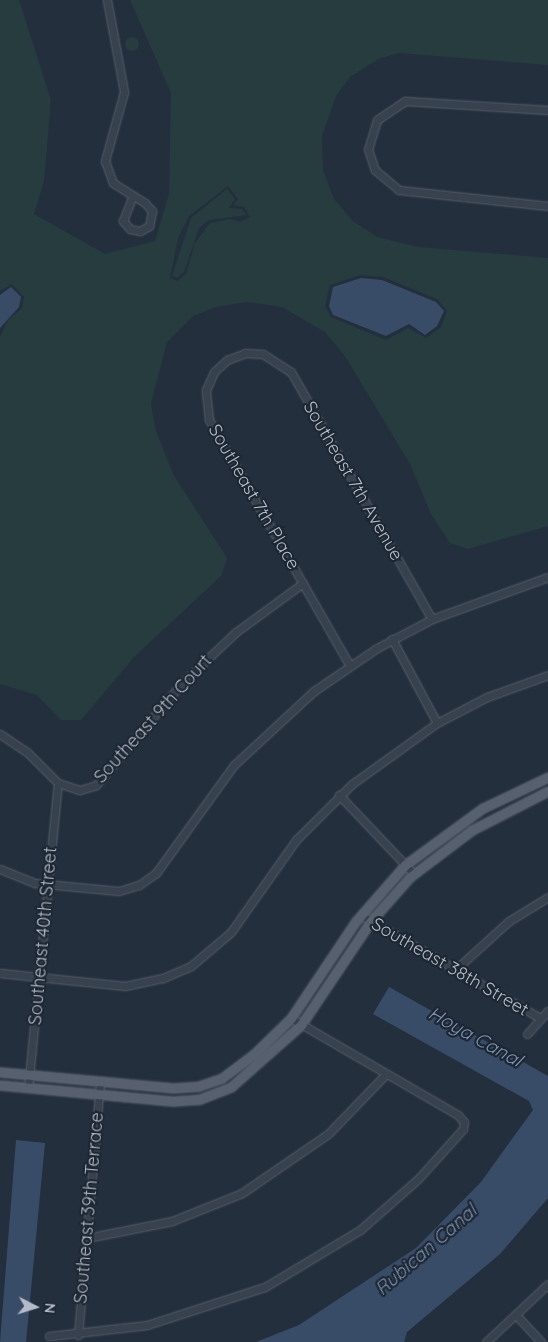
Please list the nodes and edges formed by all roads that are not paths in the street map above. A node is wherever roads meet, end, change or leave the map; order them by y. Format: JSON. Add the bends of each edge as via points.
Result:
{"nodes":[{"id":1,"x":107,"y":0,"type":"edge"},
{"id":2,"x":548,"y":110,"type":"edge"},
{"id":3,"x":132,"y":197,"type":"junction"},
{"id":4,"x":548,"y":206,"type":"edge"},
{"id":5,"x":263,"y":354,"type":"joint"},
{"id":6,"x":548,"y":577,"type":"edge"},
{"id":7,"x":302,"y":583,"type":"junction"},
{"id":8,"x":432,"y":619,"type":"junction"},
{"id":9,"x":392,"y":640,"type":"junction"},
{"id":10,"x":350,"y":666,"type":"junction"},
{"id":11,"x":548,"y":675,"type":"edge"},
{"id":12,"x":437,"y":722,"type":"junction"},
{"id":13,"x":0,"y":734,"type":"edge"},
{"id":14,"x":548,"y":777,"type":"edge"},
{"id":15,"x":58,"y":784,"type":"junction"},
{"id":16,"x":548,"y":791,"type":"edge"},
{"id":17,"x":339,"y":795,"type":"junction"},
{"id":18,"x":405,"y":865,"type":"junction"},
{"id":19,"x":0,"y":869,"type":"edge"},
{"id":20,"x":414,"y":874,"type":"junction"},
{"id":21,"x":48,"y":884,"type":"junction"},
{"id":22,"x":548,"y":897,"type":"edge"},
{"id":23,"x":360,"y":915,"type":"junction"},
{"id":24,"x":371,"y":921,"type":"junction"},
{"id":25,"x":456,"y":969,"type":"junction"},
{"id":26,"x":0,"y":973,"type":"edge"},
{"id":27,"x":39,"y":979,"type":"junction"},
{"id":28,"x":548,"y":1011,"type":"edge"},
{"id":29,"x":291,"y":1018,"type":"junction"},
{"id":30,"x":540,"y":1018,"type":"junction"},
{"id":31,"x":301,"y":1025,"type":"junction"},
{"id":32,"x":527,"y":1034,"type":"dead end"},
{"id":33,"x":0,"y":1072,"type":"edge"},
{"id":34,"x":30,"y":1075,"type":"junction"},
{"id":35,"x":385,"y":1075,"type":"junction"},
{"id":36,"x":100,"y":1082,"type":"junction"},
{"id":37,"x":0,"y":1085,"type":"edge"},
{"id":38,"x":28,"y":1088,"type":"junction"},
{"id":39,"x":99,"y":1094,"type":"junction"},
{"id":40,"x":87,"y":1238,"type":"junction"},
{"id":41,"x":548,"y":1284,"type":"edge"},
{"id":42,"x":516,"y":1315,"type":"junction"},
{"id":43,"x":78,"y":1335,"type":"junction"},
{"id":44,"x":49,"y":1336,"type":"dead end"},
{"id":45,"x":494,"y":1339,"type":"edge"},
{"id":46,"x":486,"y":1342,"type":"edge"},
{"id":47,"x":541,"y":1342,"type":"edge"}],
"edges":[{"from":1,"to":3,"type":"street","via":[[124,92],[111,127],[108,175]]},
{"from":2,"to":4,"type":"street","via":[[413,99],[383,112],[369,139],[375,170],[399,190]]},
{"from":3,"to":3,"type":"street","via":[[152,211],[151,221],[140,231],[123,220]]},
{"from":5,"to":7,"type":"street","name":"Southeast 7th Place","via":[[236,355],[220,365],[206,390],[206,410]]},
{"from":5,"to":8,"type":"street","name":"Southeast 7th Avenue","via":[[291,372]]},
{"from":6,"to":8,"type":"street"},
{"from":7,"to":10,"type":"street","name":"Southeast 7th Place"},
{"from":7,"to":15,"type":"street","name":"Southeast 9th Court","via":[[236,632],[182,682],[102,780],[80,790]]},
{"from":8,"to":9,"type":"street"},
{"from":9,"to":10,"type":"street"},
{"from":9,"to":12,"type":"street"},
{"from":10,"to":21,"type":"street","via":[[286,715],[234,766],[148,880],[119,891]]},
{"from":11,"to":12,"type":"street"},
{"from":12,"to":17,"type":"street"},
{"from":13,"to":15,"type":"street","via":[[28,752]]},
{"from":14,"to":18,"type":"main road","via":[[483,808]]},
{"from":15,"to":21,"type":"street","name":"Southeast 40th Street"},
{"from":16,"to":20,"type":"main road","via":[[472,830]]},
{"from":17,"to":18,"type":"street"},
{"from":17,"to":27,"type":"street","via":[[281,858],[231,932],[191,966],[137,984]]},
{"from":18,"to":20,"type":"street"},
{"from":18,"to":23,"type":"main road"},
{"from":19,"to":21,"type":"street","via":[[22,881]]},
{"from":20,"to":24,"type":"main road"},
{"from":21,"to":27,"type":"street","name":"Southeast 40th Street"},
{"from":22,"to":25,"type":"street","via":[[509,921]]},
{"from":23,"to":24,"type":"street","name":"Southeast 38th Street"},
{"from":23,"to":29,"type":"main road"},
{"from":24,"to":25,"type":"street","name":"Southeast 38th Street"},
{"from":24,"to":31,"type":"main road"},
{"from":25,"to":30,"type":"street","name":"Southeast 38th Street"},
{"from":26,"to":27,"type":"street"},
{"from":27,"to":34,"type":"street","name":"Southeast 40th Street"},
{"from":28,"to":30,"type":"street"},
{"from":29,"to":31,"type":"street"},
{"from":29,"to":36,"type":"main road","via":[[254,1055],[207,1084],[173,1088]]},
{"from":30,"to":32,"type":"street"},
{"from":31,"to":35,"type":"street"},
{"from":31,"to":39,"type":"main road","via":[[252,1072],[207,1097],[174,1101]]},
{"from":33,"to":34,"type":"main road"},
{"from":34,"to":36,"type":"main road"},
{"from":34,"to":38,"type":"street","name":"Southeast 40th Street"},
{"from":35,"to":40,"type":"street","via":[[328,1134],[250,1188],[172,1221]]},
{"from":35,"to":43,"type":"street","via":[[464,1122],[445,1151],[391,1205],[333,1250],[292,1273],[192,1314]]},
{"from":36,"to":39,"type":"street","name":"Southeast 39th Terrace"},
{"from":37,"to":38,"type":"main road"},
{"from":38,"to":39,"type":"main road"},
{"from":39,"to":40,"type":"street","name":"Southeast 39th Terrace"},
{"from":40,"to":43,"type":"street","name":"Southeast 39th Terrace"},
{"from":41,"to":42,"type":"street"},
{"from":42,"to":45,"type":"street"},
{"from":42,"to":47,"type":"street"},
{"from":43,"to":44,"type":"street"},
{"from":45,"to":46,"type":"street"}]}
